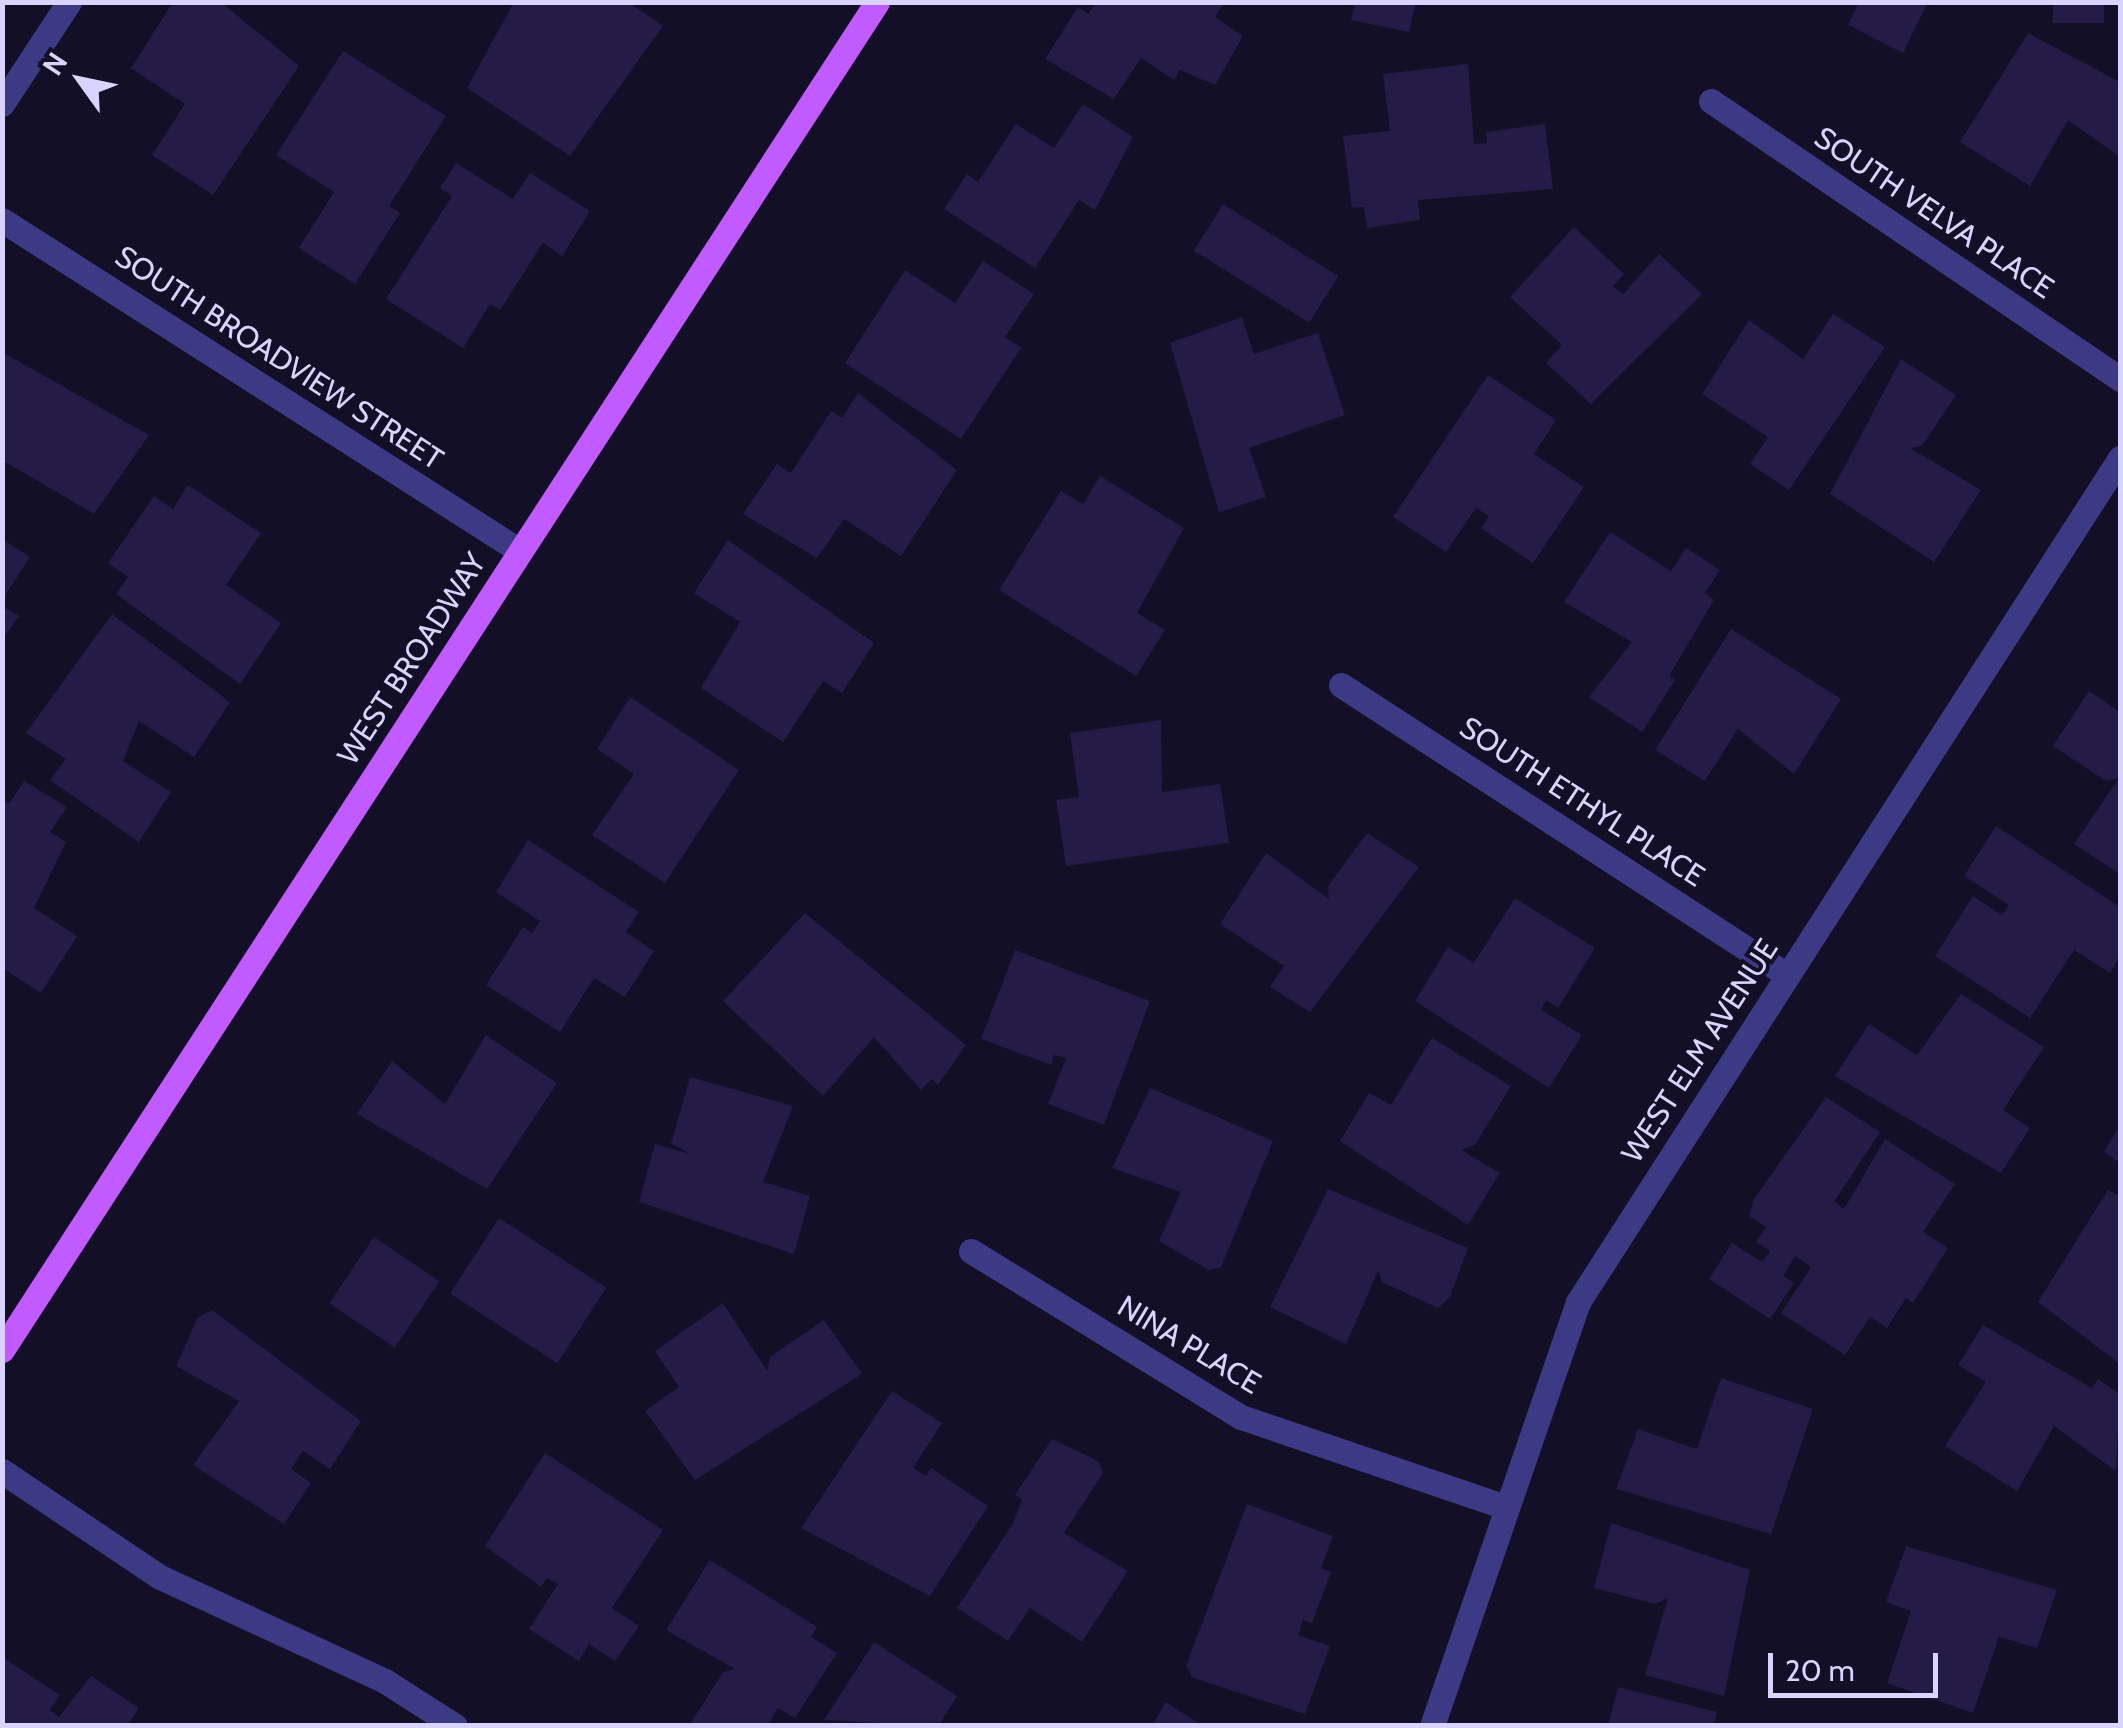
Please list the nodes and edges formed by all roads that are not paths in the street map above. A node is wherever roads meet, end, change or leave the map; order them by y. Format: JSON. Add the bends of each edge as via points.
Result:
{"nodes":[{"id":1,"x":69,"y":2,"type":"edge"},
{"id":2,"x":877,"y":2,"type":"edge"},
{"id":3,"x":1711,"y":100,"type":"dead end"},
{"id":4,"x":2,"y":104,"type":"edge"},
{"id":5,"x":2,"y":220,"type":"edge"},
{"id":6,"x":2120,"y":380,"type":"edge"},
{"id":7,"x":2120,"y":458,"type":"edge"},
{"id":8,"x":520,"y":551,"type":"junction"},
{"id":9,"x":1341,"y":684,"type":"dead end"},
{"id":10,"x":1788,"y":974,"type":"junction"},
{"id":11,"x":971,"y":1251,"type":"dead end"},
{"id":12,"x":2,"y":1350,"type":"edge"},
{"id":13,"x":2,"y":1471,"type":"edge"},
{"id":14,"x":1502,"y":1506,"type":"junction"},
{"id":15,"x":455,"y":1726,"type":"edge"},
{"id":16,"x":1432,"y":1726,"type":"edge"}],
"edges":[{"from":1,"to":4,"type":"street"},
{"from":2,"to":8,"type":"main road","name":"WEST BROADWAY"},
{"from":3,"to":6,"type":"street","name":"SOUTH VELVA PLACE"},
{"from":5,"to":8,"type":"street","name":"SOUTH BROADVIEW STREET"},
{"from":7,"to":10,"type":"street","name":"WEST ELM AVENUE"},
{"from":8,"to":12,"type":"main road","name":"WEST BROADWAY"},
{"from":9,"to":10,"type":"street","name":"SOUTH ETHYL PLACE"},
{"from":10,"to":14,"type":"street","name":"WEST ELM AVENUE","via":[[1578,1302]]},
{"from":11,"to":14,"type":"street","name":"NINA PLACE","via":[[1242,1417]]},
{"from":13,"to":15,"type":"street","via":[[160,1578],[385,1680]]},
{"from":14,"to":16,"type":"street","name":"WEST ELM AVENUE"}]}
